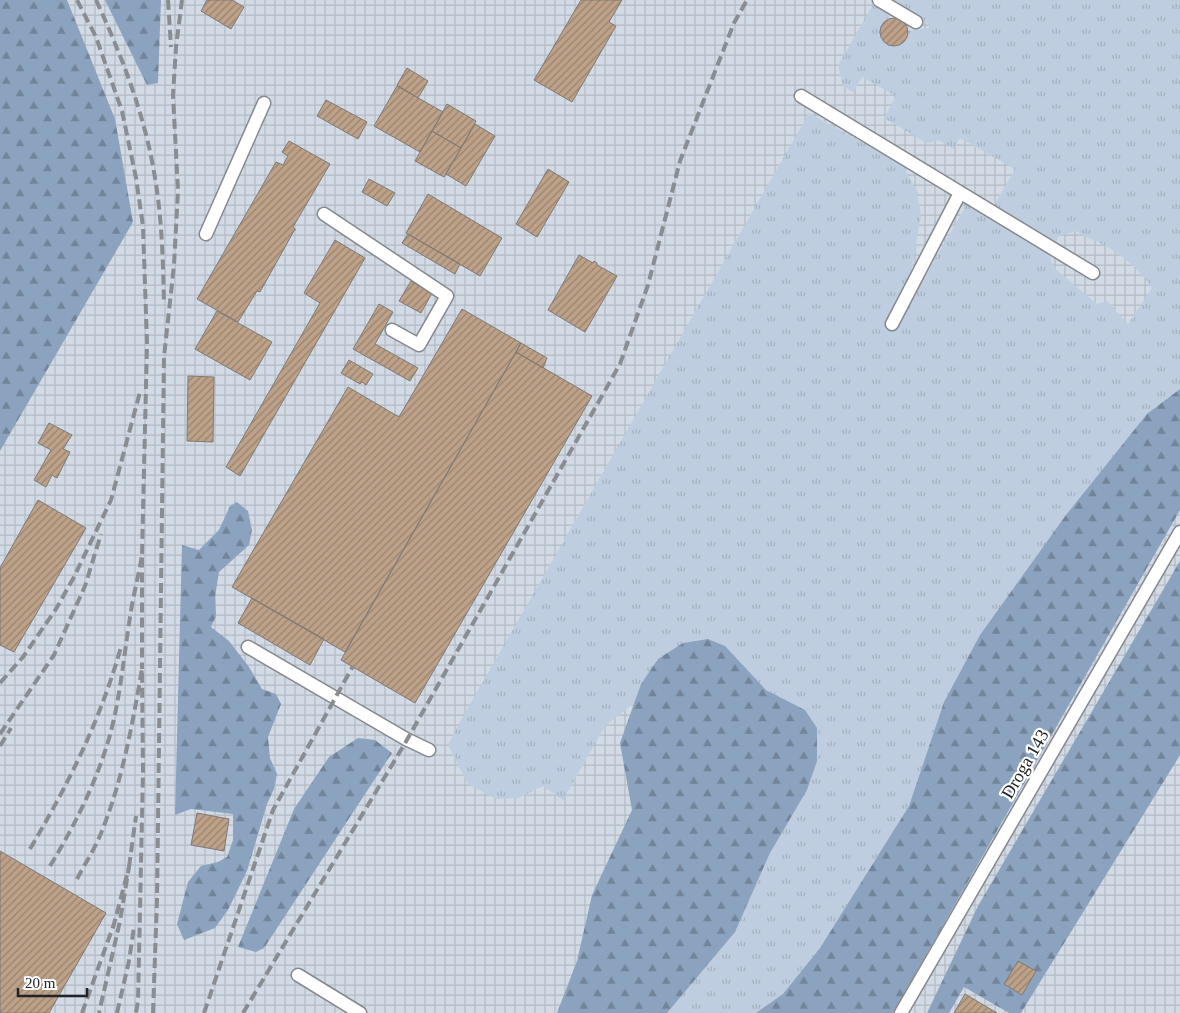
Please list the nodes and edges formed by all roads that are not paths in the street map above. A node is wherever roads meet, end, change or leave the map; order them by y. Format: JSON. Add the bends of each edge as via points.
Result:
{"nodes":[{"id":1,"x":879,"y":0,"type":"edge"},
{"id":2,"x":916,"y":22,"type":"dead end"},
{"id":3,"x":801,"y":96,"type":"dead end"},
{"id":4,"x":264,"y":103,"type":"dead end"},
{"id":5,"x":960,"y":193,"type":"junction"},
{"id":6,"x":324,"y":214,"type":"dead end"},
{"id":7,"x":206,"y":234,"type":"dead end"},
{"id":8,"x":1093,"y":273,"type":"dead end"},
{"id":9,"x":892,"y":324,"type":"dead end"},
{"id":10,"x":392,"y":330,"type":"dead end"},
{"id":11,"x":1180,"y":532,"type":"edge"},
{"id":12,"x":248,"y":647,"type":"dead end"},
{"id":13,"x":430,"y":750,"type":"dead end"},
{"id":14,"x":298,"y":975,"type":"dead end"},
{"id":15,"x":360,"y":1013,"type":"edge"},
{"id":16,"x":901,"y":1013,"type":"edge"}],
"edges":[{"from":1,"to":2,"type":"lane"},
{"from":3,"to":5,"type":"lane"},
{"from":4,"to":7,"type":"lane"},
{"from":5,"to":8,"type":"lane"},
{"from":5,"to":9,"type":"lane"},
{"from":6,"to":10,"type":"lane","via":[[447,296],[419,345]]},
{"from":11,"to":16,"type":"lane","name":"Droga 143"},
{"from":12,"to":13,"type":"lane"},
{"from":14,"to":15,"type":"lane"}]}
